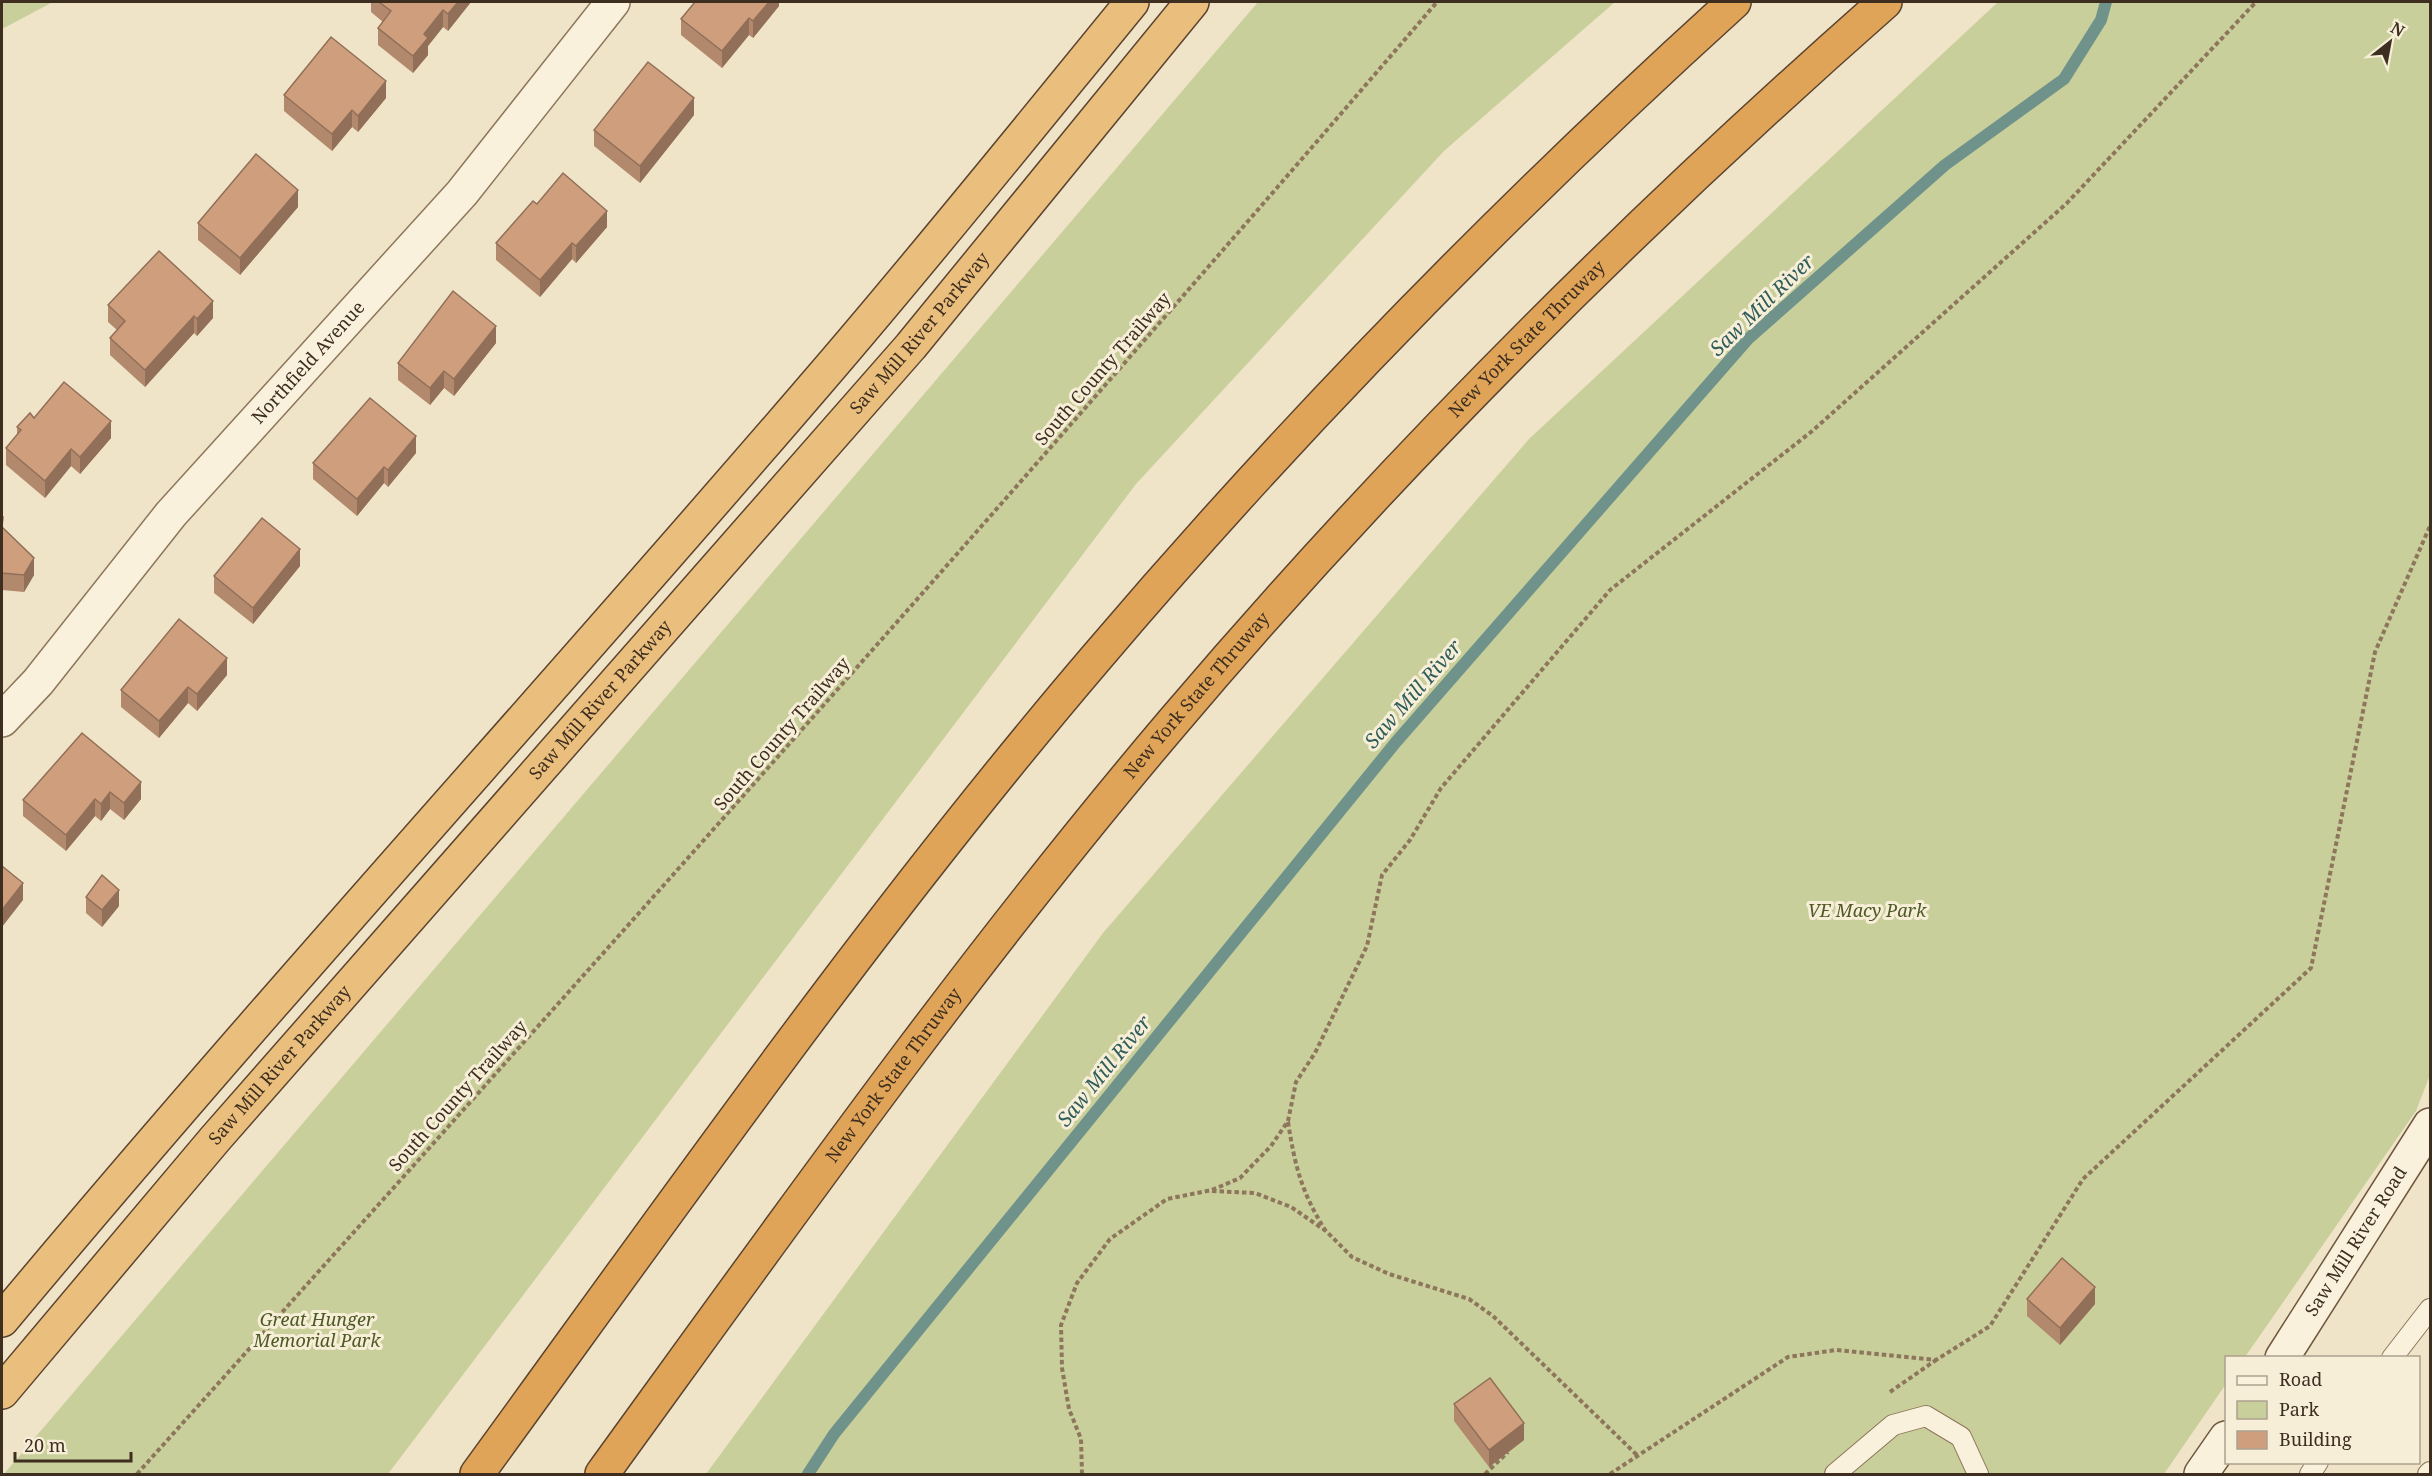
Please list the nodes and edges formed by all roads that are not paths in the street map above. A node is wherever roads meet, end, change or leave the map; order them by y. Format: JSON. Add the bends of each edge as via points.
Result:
{"nodes":[{"id":1,"x":613,"y":2,"type":"edge"},
{"id":2,"x":1132,"y":2,"type":"edge"},
{"id":3,"x":1192,"y":2,"type":"edge"},
{"id":4,"x":1734,"y":2,"type":"edge"},
{"id":5,"x":1885,"y":2,"type":"edge"},
{"id":6,"x":2,"y":720,"type":"edge"},
{"id":7,"x":2430,"y":1125,"type":"edge"},
{"id":8,"x":2430,"y":1309,"type":"edge"},
{"id":9,"x":2,"y":1320,"type":"edge"},
{"id":10,"x":2283,"y":1356,"type":"edge"},
{"id":11,"x":2394,"y":1356,"type":"edge"},
{"id":12,"x":2,"y":1392,"type":"edge"},
{"id":13,"x":2225,"y":1439,"type":"edge"},
{"id":14,"x":477,"y":1474,"type":"edge"},
{"id":15,"x":602,"y":1474,"type":"edge"},
{"id":16,"x":1835,"y":1474,"type":"edge"},
{"id":17,"x":1978,"y":1474,"type":"edge"},
{"id":18,"x":2201,"y":1474,"type":"edge"}],
"edges":[{"from":1,"to":6,"type":"street","name":"Northfield Avenue","via":[[462,193],[171,514],[38,682]]},
{"from":2,"to":9,"type":"highway","via":[[826,372],[192,1095]]},
{"from":3,"to":12,"type":"highway","name":"Saw Mill River Parkway","via":[[910,346],[208,1148]]},
{"from":4,"to":14,"type":"highway","via":[[1577,147],[1378,346],[1101,652],[826,996]]},
{"from":5,"to":15,"type":"highway","name":"New York State Thruway","via":[[1657,209],[1554,311],[1359,513],[1254,629],[1081,834],[914,1046]]},
{"from":7,"to":10,"type":"street","name":"Saw Mill River Road"},
{"from":8,"to":11,"type":"lane"},
{"from":13,"to":18,"type":"street"},
{"from":16,"to":17,"type":"lane","via":[[1893,1425],[1926,1416],[1961,1437]]}]}
